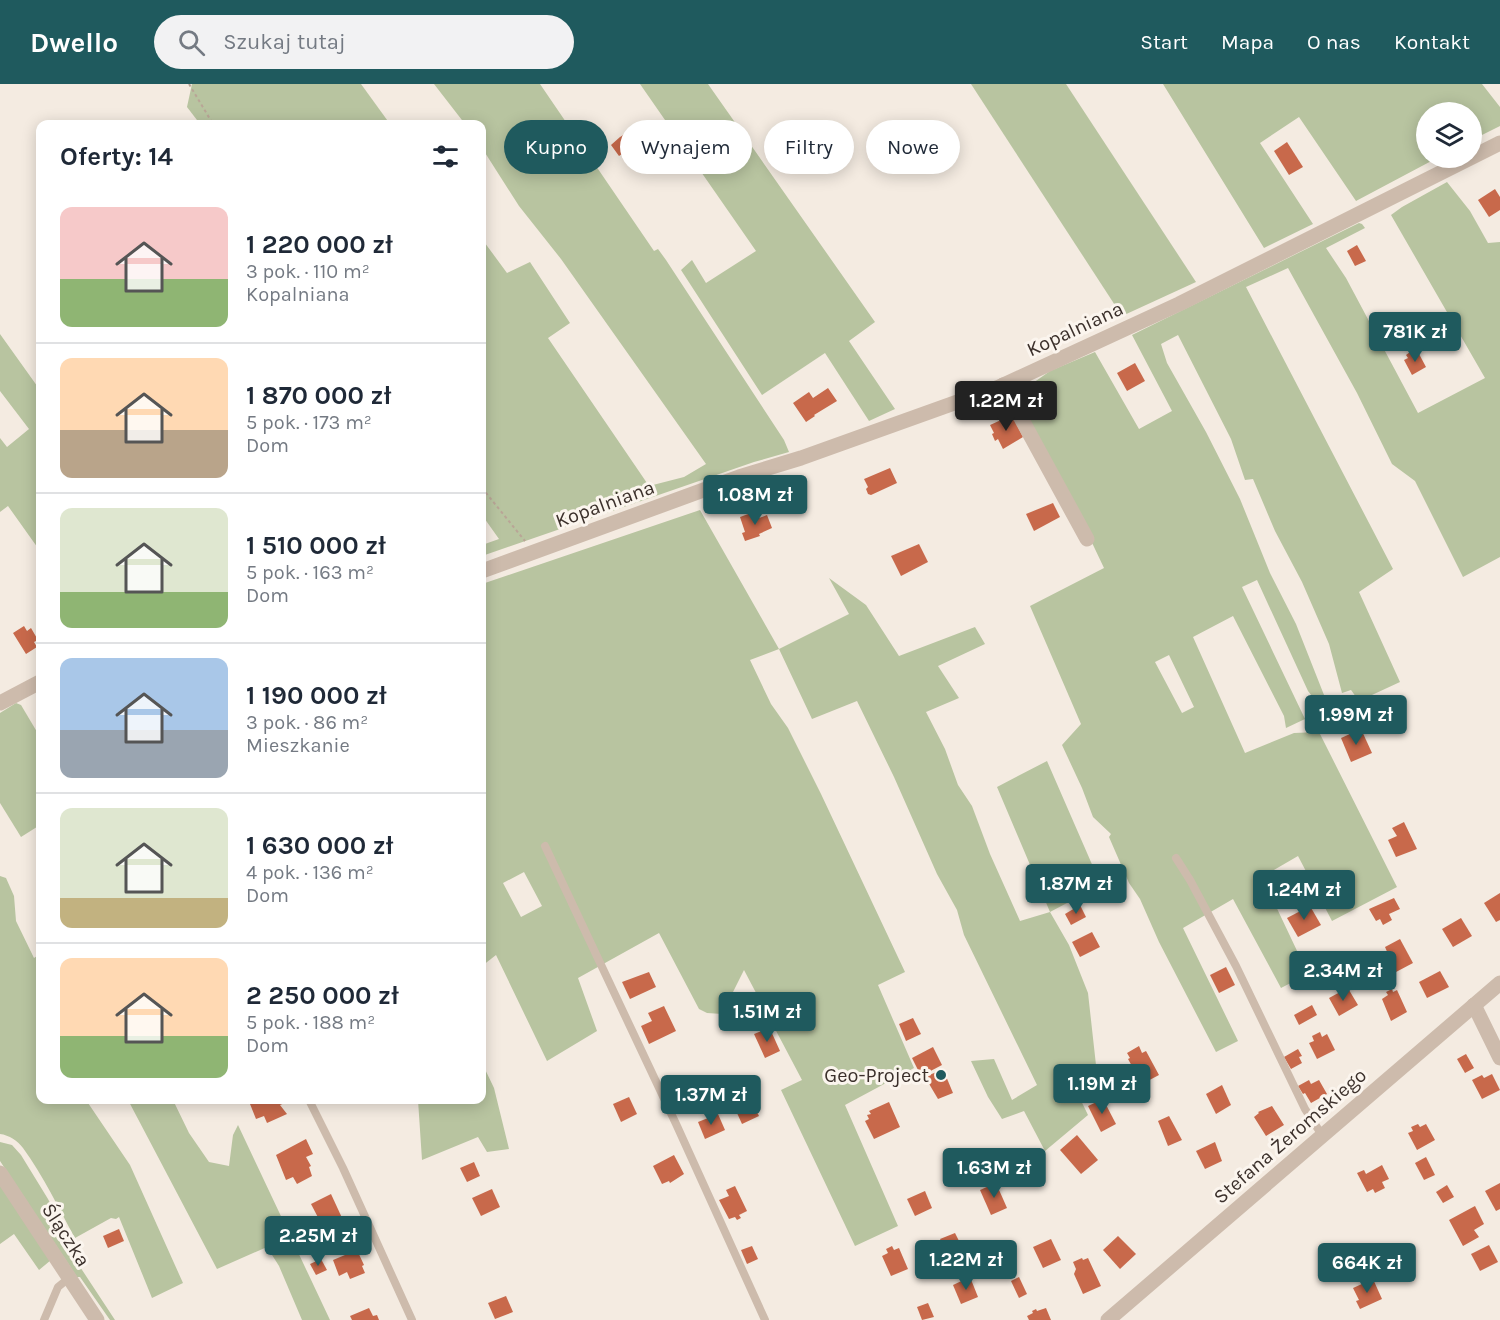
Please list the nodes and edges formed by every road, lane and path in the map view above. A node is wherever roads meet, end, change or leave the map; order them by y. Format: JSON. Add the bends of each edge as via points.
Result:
{"nodes":[{"id":1,"x":189,"y":84,"type":"edge"},
{"id":2,"x":211,"y":120,"type":"edge"},
{"id":3,"x":1500,"y":143,"type":"edge"},
{"id":4,"x":1003,"y":385,"type":"junction"},
{"id":5,"x":486,"y":493,"type":"edge"},
{"id":6,"x":1087,"y":539,"type":"dead end"},
{"id":7,"x":534,"y":552,"type":"junction"},
{"id":8,"x":486,"y":570,"type":"edge"},
{"id":9,"x":36,"y":684,"type":"edge"},
{"id":10,"x":0,"y":703,"type":"edge"},
{"id":11,"x":545,"y":846,"type":"dead end"},
{"id":12,"x":1176,"y":858,"type":"dead end"},
{"id":13,"x":1500,"y":983,"type":"edge"},
{"id":14,"x":1474,"y":1005,"type":"junction"},
{"id":15,"x":1500,"y":1058,"type":"edge"},
{"id":16,"x":311,"y":1104,"type":"edge"},
{"id":17,"x":1322,"y":1136,"type":"junction"},
{"id":18,"x":0,"y":1173,"type":"edge"},
{"id":19,"x":69,"y":1278,"type":"junction"},
{"id":20,"x":44,"y":1320,"type":"edge"},
{"id":21,"x":97,"y":1320,"type":"edge"},
{"id":22,"x":412,"y":1320,"type":"edge"},
{"id":23,"x":765,"y":1320,"type":"edge"},
{"id":24,"x":1108,"y":1320,"type":"edge"}],
"edges":[{"from":1,"to":2,"type":"path"},
{"from":3,"to":4,"type":"street","name":"Kopalniana","via":[[1179,304]]},
{"from":4,"to":6,"type":"street"},
{"from":4,"to":7,"type":"street","name":"Kopalniana"},
{"from":5,"to":7,"type":"path"},
{"from":7,"to":8,"type":"street","name":"Kopalniana"},
{"from":9,"to":10,"type":"street"},
{"from":11,"to":23,"type":"lane"},
{"from":12,"to":17,"type":"lane"},
{"from":13,"to":14,"type":"street","name":"Stefana Żeromskiego"},
{"from":14,"to":15,"type":"street"},
{"from":14,"to":17,"type":"street","name":"Stefana Żeromskiego"},
{"from":16,"to":22,"type":"lane"},
{"from":17,"to":24,"type":"street","name":"Stefana Żeromskiego"},
{"from":18,"to":19,"type":"street","name":"Ślączka"},
{"from":19,"to":20,"type":"lane","via":[[58,1287]]},
{"from":19,"to":21,"type":"street","name":"Ślączka"}]}
